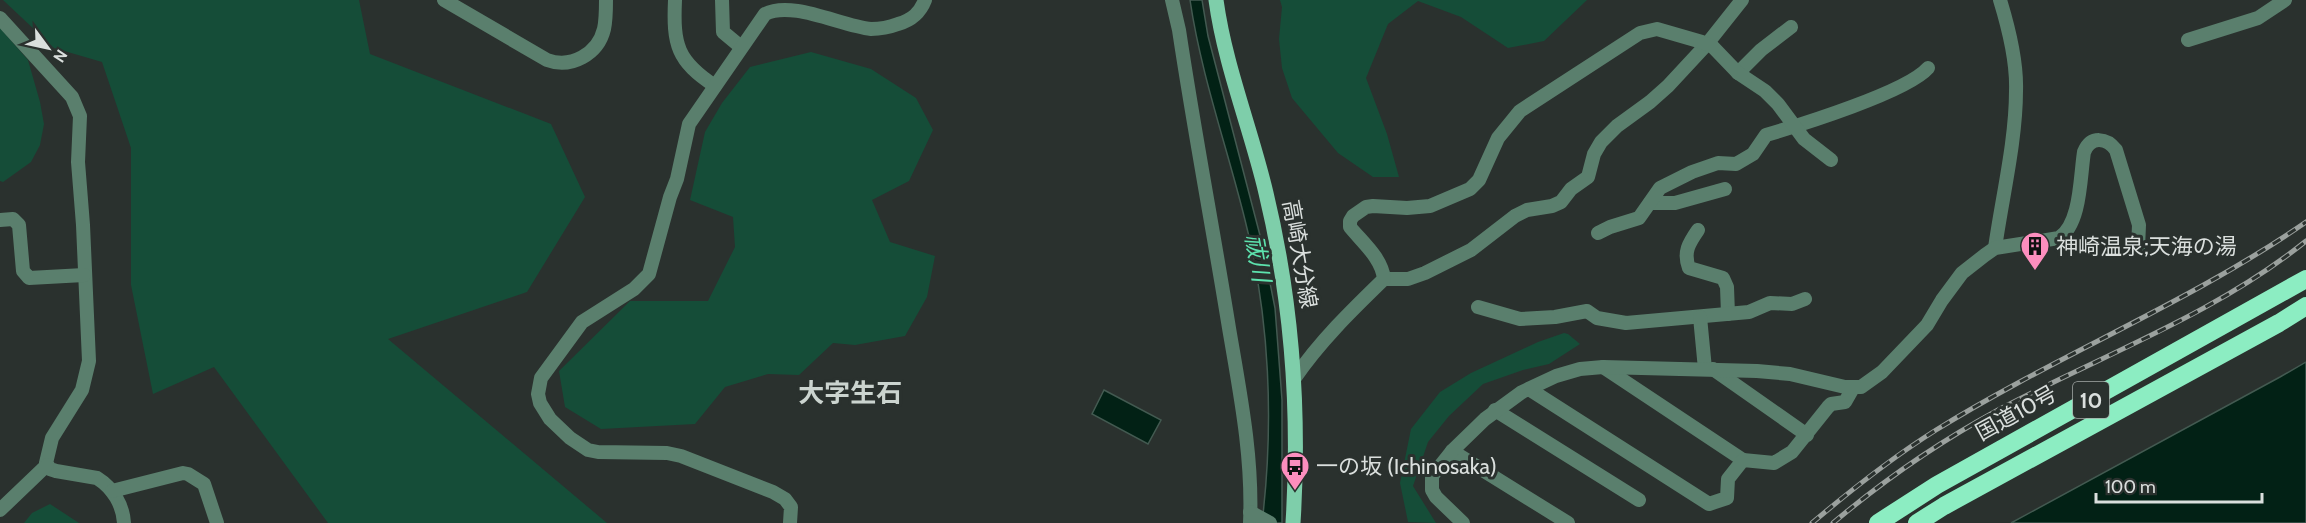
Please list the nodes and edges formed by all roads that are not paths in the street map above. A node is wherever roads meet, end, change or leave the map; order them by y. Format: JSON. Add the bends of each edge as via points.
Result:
{"nodes":[{"id":1,"x":444,"y":0,"type":"edge"},
{"id":2,"x":606,"y":0,"type":"edge"},
{"id":3,"x":675,"y":0,"type":"edge"},
{"id":4,"x":722,"y":0,"type":"edge"},
{"id":5,"x":925,"y":0,"type":"edge"},
{"id":6,"x":1172,"y":0,"type":"edge"},
{"id":7,"x":1216,"y":0,"type":"edge"},
{"id":8,"x":1742,"y":0,"type":"edge"},
{"id":9,"x":2000,"y":0,"type":"edge"},
{"id":10,"x":2285,"y":0,"type":"edge"},
{"id":11,"x":0,"y":18,"type":"edge"},
{"id":12,"x":1791,"y":27,"type":"dead end"},
{"id":13,"x":2188,"y":40,"type":"dead end"},
{"id":14,"x":1707,"y":44,"type":"junction"},
{"id":15,"x":741,"y":47,"type":"junction"},
{"id":16,"x":1928,"y":68,"type":"dead end"},
{"id":17,"x":1738,"y":73,"type":"junction"},
{"id":18,"x":715,"y":86,"type":"junction"},
{"id":19,"x":1796,"y":127,"type":"junction"},
{"id":20,"x":1831,"y":160,"type":"dead end"},
{"id":21,"x":1725,"y":189,"type":"dead end"},
{"id":22,"x":1650,"y":203,"type":"junction"},
{"id":23,"x":0,"y":220,"type":"edge"},
{"id":24,"x":1698,"y":230,"type":"dead end"},
{"id":25,"x":1598,"y":233,"type":"dead end"},
{"id":26,"x":1995,"y":248,"type":"junction"},
{"id":27,"x":2138,"y":248,"type":"dead end"},
{"id":28,"x":84,"y":275,"type":"junction"},
{"id":29,"x":1384,"y":279,"type":"junction"},
{"id":30,"x":2306,"y":279,"type":"edge"},
{"id":31,"x":1806,"y":298,"type":"dead end"},
{"id":32,"x":2306,"y":306,"type":"edge"},
{"id":33,"x":1478,"y":307,"type":"dead end"},
{"id":34,"x":1728,"y":314,"type":"junction"},
{"id":35,"x":1700,"y":317,"type":"junction"},
{"id":36,"x":1603,"y":367,"type":"junction"},
{"id":37,"x":1709,"y":369,"type":"junction"},
{"id":38,"x":1294,"y":379,"type":"junction"},
{"id":39,"x":1852,"y":388,"type":"junction"},
{"id":40,"x":1529,"y":389,"type":"junction"},
{"id":41,"x":1495,"y":410,"type":"junction"},
{"id":42,"x":1807,"y":435,"type":"junction"},
{"id":43,"x":1452,"y":451,"type":"junction"},
{"id":44,"x":1743,"y":460,"type":"junction"},
{"id":45,"x":47,"y":465,"type":"junction"},
{"id":46,"x":112,"y":490,"type":"junction"},
{"id":47,"x":1639,"y":500,"type":"dead end"},
{"id":48,"x":0,"y":510,"type":"edge"},
{"id":49,"x":1252,"y":517,"type":"edge"},
{"id":50,"x":124,"y":523,"type":"edge"},
{"id":51,"x":218,"y":523,"type":"edge"},
{"id":52,"x":790,"y":523,"type":"edge"},
{"id":53,"x":1270,"y":523,"type":"edge"},
{"id":54,"x":1293,"y":523,"type":"edge"},
{"id":55,"x":1463,"y":523,"type":"edge"},
{"id":56,"x":1568,"y":523,"type":"edge"},
{"id":57,"x":1878,"y":523,"type":"edge"},
{"id":58,"x":1917,"y":523,"type":"edge"}],
"edges":[{"from":1,"to":2,"type":"street","via":[[548,60],[560,63],[572,62],[593,50],[604,30]]},
{"from":3,"to":18,"type":"street","via":[[675,31],[684,60]]},
{"from":4,"to":15,"type":"street","via":[[723,32]]},
{"from":5,"to":15,"type":"street","via":[[912,18],[878,29],[796,8],[775,8],[765,14]]},
{"from":6,"to":49,"type":"street","via":[[1235,361],[1250,468]]},
{"from":7,"to":38,"type":"main road","name":"高崎大分線","via":[[1271,216],[1287,303]]},
{"from":8,"to":14,"type":"street"},
{"from":9,"to":26,"type":"street","via":[[2016,92]]},
{"from":10,"to":13,"type":"street","via":[[2258,18]]},
{"from":11,"to":28,"type":"street","via":[[78,108]]},
{"from":12,"to":17,"type":"street"},
{"from":14,"to":17,"type":"street"},
{"from":14,"to":29,"type":"street","via":[[1662,91],[1601,142],[1588,177],[1561,202],[1515,216],[1471,250],[1425,273],[1408,279]]},
{"from":14,"to":29,"type":"street","via":[[1658,29],[1632,36],[1520,111],[1498,138],[1479,180],[1470,189],[1430,206],[1372,206],[1359,210],[1350,227],[1374,256]]},
{"from":15,"to":18,"type":"street"},
{"from":16,"to":19,"type":"street","via":[[1921,77]]},
{"from":17,"to":19,"type":"street","via":[[1765,91]]},
{"from":18,"to":52,"type":"street","via":[[689,124],[649,274],[634,289],[582,322],[541,378],[538,394],[550,418],[588,450],[681,456],[786,499],[791,507]]},
{"from":19,"to":20,"type":"street"},
{"from":19,"to":22,"type":"street","via":[[1766,135],[1753,154],[1736,164],[1718,163],[1660,188]]},
{"from":21,"to":22,"type":"street","via":[[1675,203]]},
{"from":22,"to":25,"type":"street","via":[[1639,218]]},
{"from":23,"to":28,"type":"street","via":[[13,219],[19,225],[23,272],[29,278]]},
{"from":24,"to":34,"type":"street","via":[[1689,242],[1689,268],[1723,278]]},
{"from":26,"to":27,"type":"street","via":[[2066,234],[2076,209],[2084,152],[2103,139],[2116,150],[2132,199],[2139,225]]},
{"from":26,"to":39,"type":"street","via":[[1962,273],[1927,325],[1882,372]]},
{"from":28,"to":45,"type":"street","via":[[88,370],[76,402],[52,438],[45,458]]},
{"from":29,"to":38,"type":"street","via":[[1354,306]]},
{"from":30,"to":57,"type":"highway","name":"国道10号","number":"10","via":[[1937,484]]},
{"from":31,"to":34,"type":"street","via":[[1792,304],[1770,303],[1749,312]]},
{"from":32,"to":58,"type":"highway","name":"国道10号","number":"10"},
{"from":33,"to":35,"type":"street","via":[[1520,319],[1587,311],[1597,318],[1626,323]]},
{"from":34,"to":35,"type":"street"},
{"from":35,"to":37,"type":"street"},
{"from":36,"to":37,"type":"street"},
{"from":36,"to":40,"type":"street","via":[[1556,376]]},
{"from":36,"to":44,"type":"street"},
{"from":37,"to":39,"type":"street","via":[[1790,374]]},
{"from":37,"to":42,"type":"street"},
{"from":38,"to":54,"type":"main road","name":"高崎大分線"},
{"from":39,"to":42,"type":"street","via":[[1845,402],[1831,404]]},
{"from":40,"to":41,"type":"street"},
{"from":40,"to":44,"type":"street","via":[[1709,504],[1727,498],[1728,479]]},
{"from":41,"to":43,"type":"street"},
{"from":41,"to":47,"type":"street"},
{"from":42,"to":44,"type":"street","via":[[1792,452],[1774,463]]},
{"from":43,"to":55,"type":"street","via":[[1432,476],[1432,490]]},
{"from":43,"to":56,"type":"street"},
{"from":45,"to":46,"type":"street","via":[[56,471],[98,478]]},
{"from":45,"to":48,"type":"street"},
{"from":46,"to":50,"type":"street"},
{"from":46,"to":51,"type":"street","via":[[188,474],[204,484]]},
{"from":49,"to":53,"type":"street"}]}
